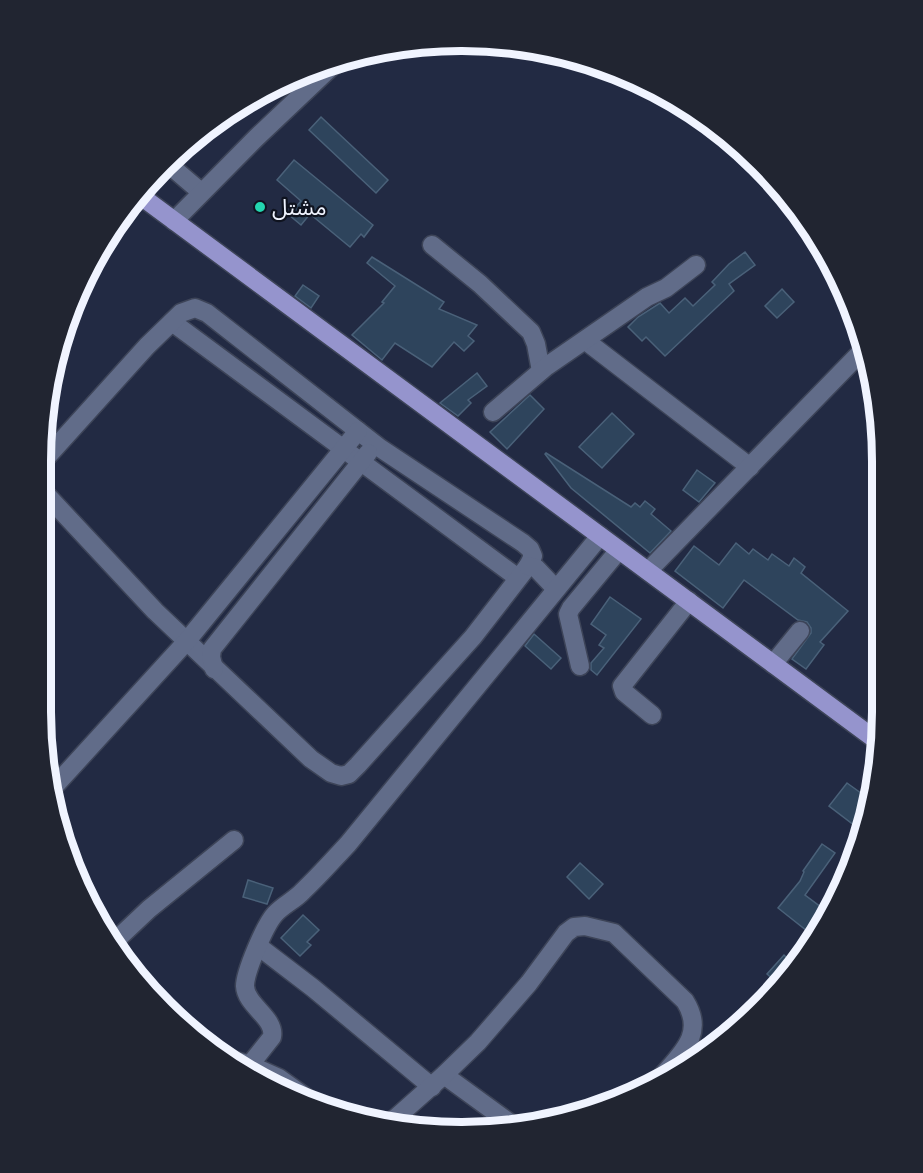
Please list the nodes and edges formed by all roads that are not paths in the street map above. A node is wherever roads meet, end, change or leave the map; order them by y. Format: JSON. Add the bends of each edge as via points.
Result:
{"nodes":[{"id":1,"x":322,"y":76,"type":"edge"},
{"id":2,"x":174,"y":169,"type":"edge"},
{"id":3,"x":201,"y":192,"type":"junction"},
{"id":4,"x":146,"y":200,"type":"edge"},
{"id":5,"x":174,"y":220,"type":"junction"},
{"id":6,"x":432,"y":244,"type":"dead end"},
{"id":7,"x":696,"y":265,"type":"dead end"},
{"id":8,"x":172,"y":322,"type":"junction"},
{"id":9,"x":586,"y":341,"type":"junction"},
{"id":10,"x":858,"y":354,"type":"edge"},
{"id":11,"x":541,"y":371,"type":"junction"},
{"id":12,"x":493,"y":412,"type":"dead end"},
{"id":13,"x":358,"y":431,"type":"junction"},
{"id":14,"x":375,"y":444,"type":"junction"},
{"id":15,"x":343,"y":449,"type":"junction"},
{"id":16,"x":51,"y":451,"type":"edge"},
{"id":17,"x":361,"y":462,"type":"junction"},
{"id":18,"x":750,"y":467,"type":"junction"},
{"id":19,"x":51,"y":500,"type":"edge"},
{"id":20,"x":600,"y":536,"type":"junction"},
{"id":21,"x":619,"y":550,"type":"junction"},
{"id":22,"x":648,"y":570,"type":"junction"},
{"id":23,"x":523,"y":572,"type":"junction"},
{"id":24,"x":556,"y":589,"type":"junction"},
{"id":25,"x":689,"y":601,"type":"junction"},
{"id":26,"x":800,"y":631,"type":"dead end"},
{"id":27,"x":186,"y":642,"type":"junction"},
{"id":28,"x":773,"y":664,"type":"junction"},
{"id":29,"x":580,"y":666,"type":"dead end"},
{"id":30,"x":214,"y":669,"type":"junction"},
{"id":31,"x":652,"y":715,"type":"dead end"},
{"id":32,"x":871,"y":736,"type":"edge"},
{"id":33,"x":58,"y":783,"type":"edge"},
{"id":34,"x":234,"y":840,"type":"dead end"},
{"id":35,"x":119,"y":938,"type":"edge"},
{"id":36,"x":258,"y":946,"type":"junction"},
{"id":37,"x":251,"y":1064,"type":"edge"},
{"id":38,"x":670,"y":1065,"type":"edge"},
{"id":39,"x":438,"y":1081,"type":"junction"},
{"id":40,"x":397,"y":1116,"type":"edge"},
{"id":41,"x":503,"y":1119,"type":"edge"}],
"edges":[{"from":1,"to":3,"type":"street"},
{"from":2,"to":3,"type":"street"},
{"from":3,"to":5,"type":"street"},
{"from":4,"to":5,"type":"main road"},
{"from":5,"to":20,"type":"main road"},
{"from":6,"to":11,"type":"street","via":[[531,332]]},
{"from":7,"to":9,"type":"street"},
{"from":8,"to":13,"type":"street","via":[[187,310],[195,308],[207,313]]},
{"from":8,"to":15,"type":"street"},
{"from":8,"to":16,"type":"street"},
{"from":9,"to":11,"type":"street"},
{"from":9,"to":18,"type":"street"},
{"from":10,"to":18,"type":"street"},
{"from":11,"to":12,"type":"street"},
{"from":13,"to":14,"type":"street"},
{"from":13,"to":15,"type":"street"},
{"from":14,"to":17,"type":"street"},
{"from":14,"to":23,"type":"street","via":[[530,549],[533,556]]},
{"from":15,"to":17,"type":"street"},
{"from":15,"to":27,"type":"street"},
{"from":17,"to":23,"type":"street"},
{"from":17,"to":30,"type":"street","via":[[212,649]]},
{"from":18,"to":22,"type":"street"},
{"from":19,"to":27,"type":"street"},
{"from":20,"to":21,"type":"main road"},
{"from":20,"to":24,"type":"street"},
{"from":21,"to":22,"type":"main road"},
{"from":21,"to":29,"type":"street","via":[[568,614]]},
{"from":22,"to":25,"type":"main road"},
{"from":23,"to":24,"type":"street","via":[[536,568]]},
{"from":23,"to":30,"type":"street","via":[[473,637],[349,774],[331,773],[311,759]]},
{"from":24,"to":36,"type":"street","via":[[348,844],[271,919]]},
{"from":25,"to":28,"type":"main road"},
{"from":25,"to":31,"type":"street","via":[[622,686]]},
{"from":26,"to":28,"type":"street"},
{"from":27,"to":30,"type":"street"},
{"from":27,"to":33,"type":"street"},
{"from":28,"to":32,"type":"main road"},
{"from":34,"to":35,"type":"street"},
{"from":36,"to":37,"type":"street","via":[[245,988],[273,1032]]},
{"from":36,"to":39,"type":"street"},
{"from":38,"to":39,"type":"street","via":[[692,1037],[695,1024],[691,1010],[622,939],[604,929],[585,926],[566,933],[503,1016]]},
{"from":39,"to":40,"type":"street"},
{"from":39,"to":41,"type":"street"}]}
